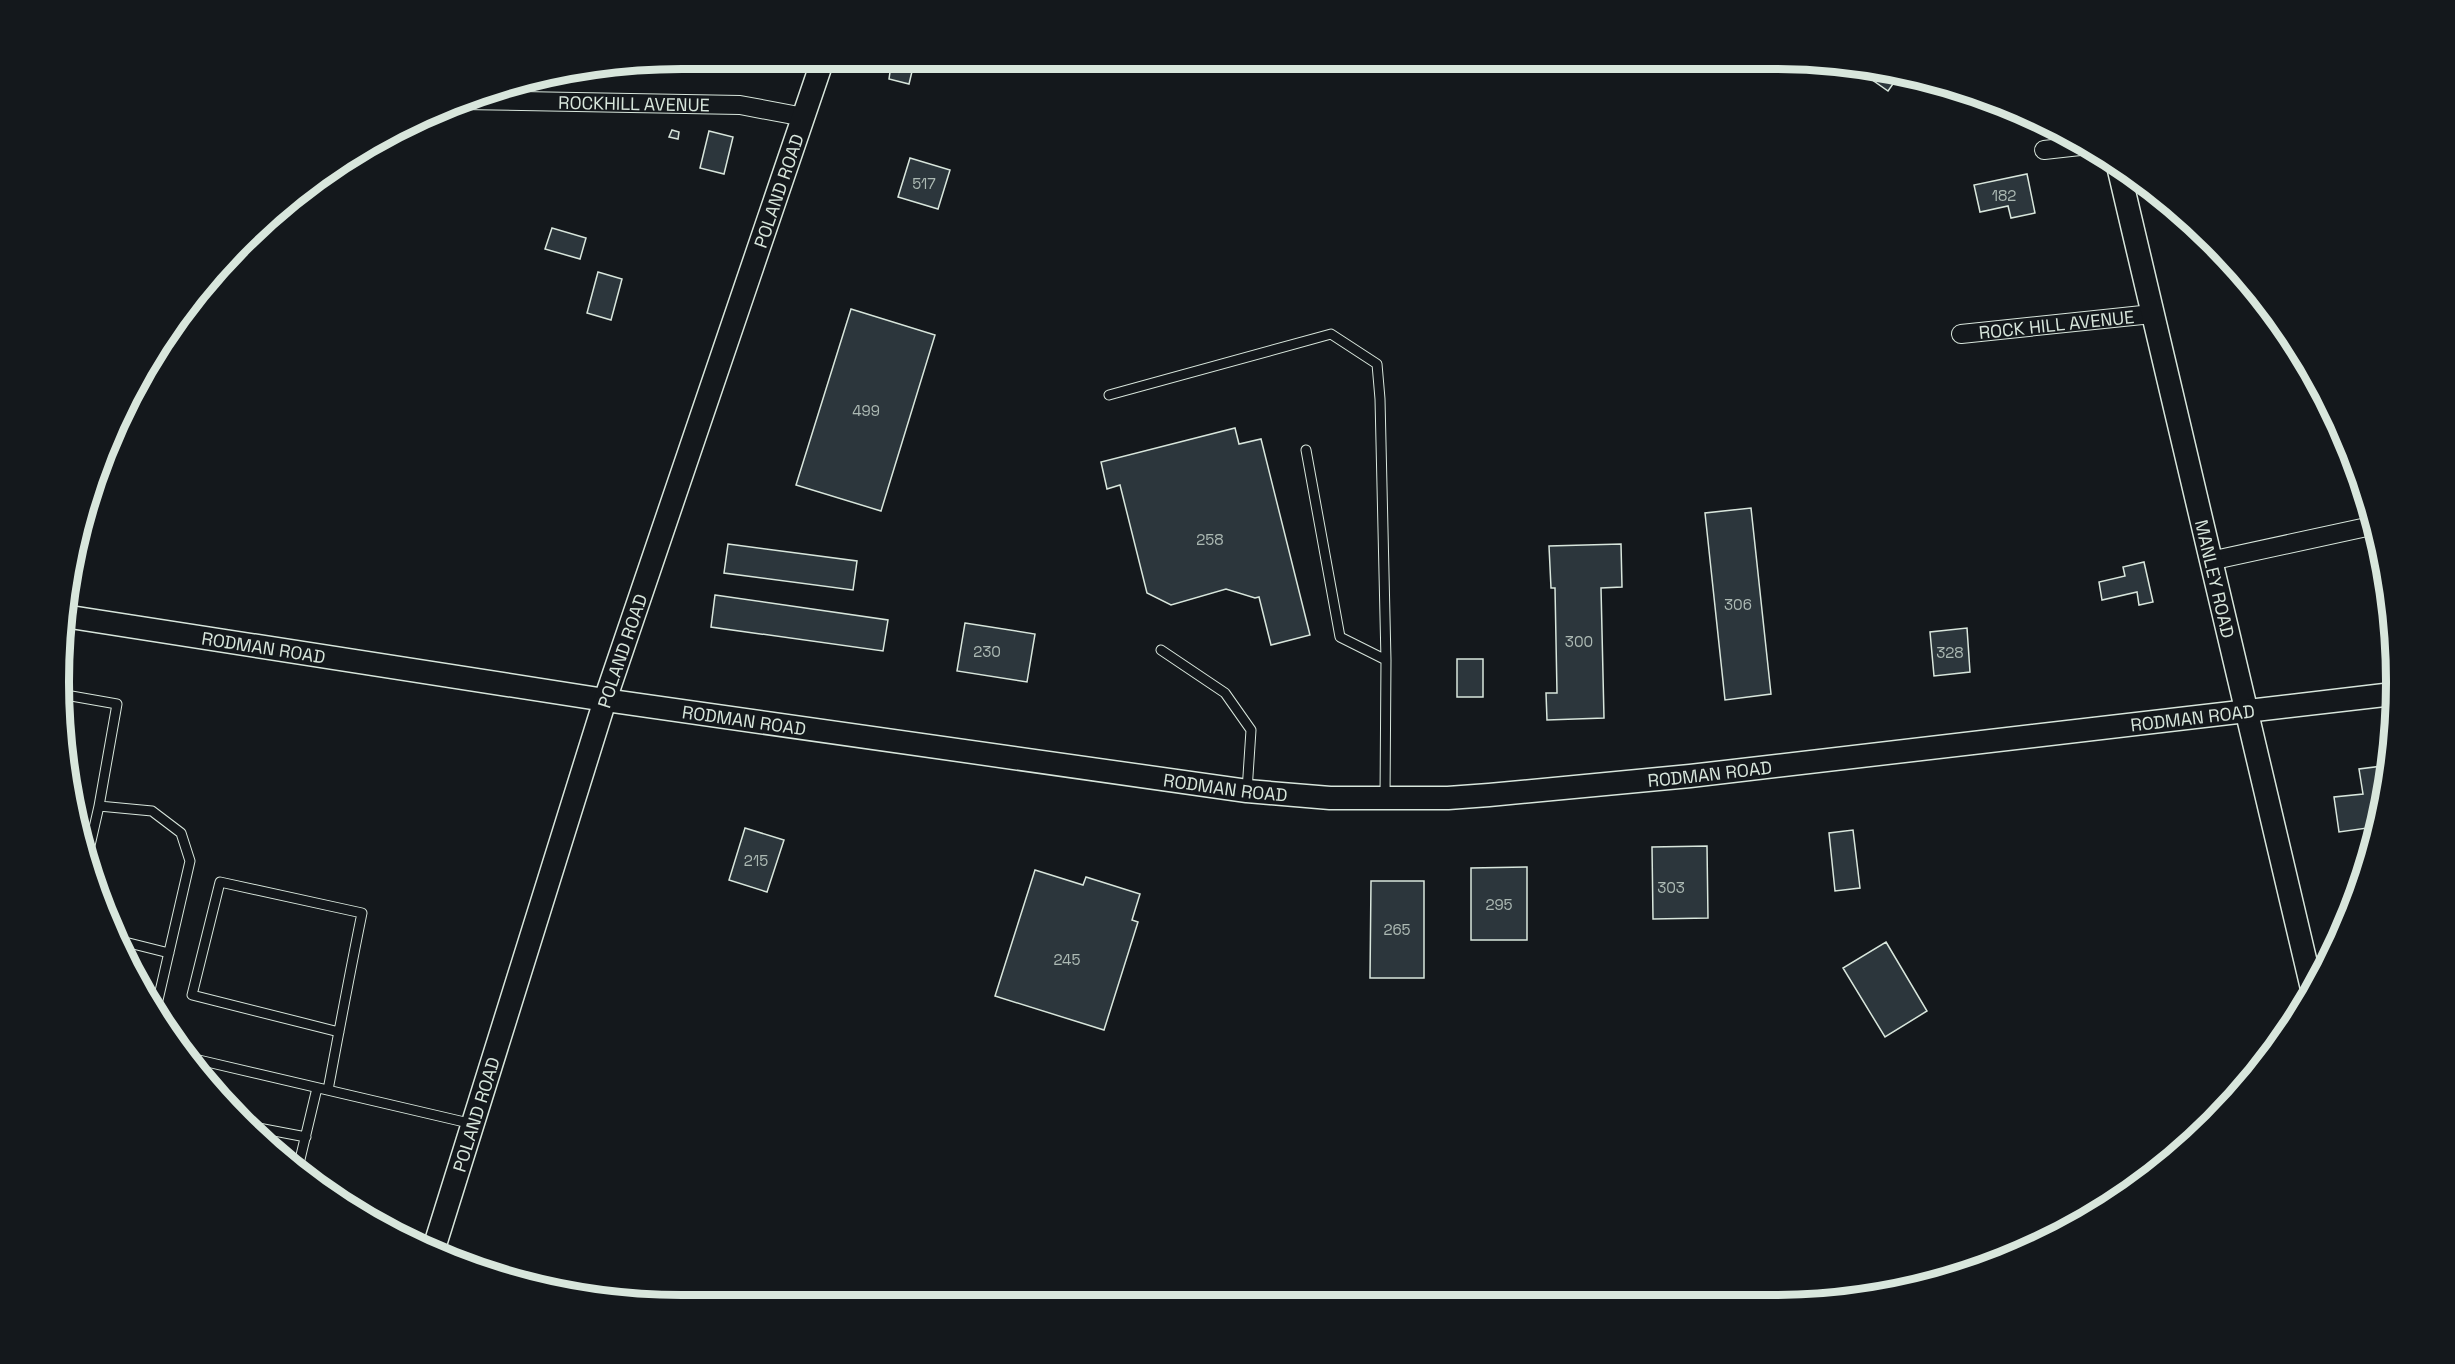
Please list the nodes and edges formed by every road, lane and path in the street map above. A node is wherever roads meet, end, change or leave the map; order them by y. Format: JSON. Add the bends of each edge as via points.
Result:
{"nodes":[{"id":1,"x":821,"y":69,"type":"edge"},
{"id":2,"x":490,"y":100,"type":"edge"},
{"id":3,"x":804,"y":117,"type":"junction"},
{"id":4,"x":2072,"y":147,"type":"edge"},
{"id":5,"x":2044,"y":150,"type":"dead end"},
{"id":6,"x":2120,"y":177,"type":"edge"},
{"id":7,"x":2152,"y":314,"type":"junction"},
{"id":8,"x":1961,"y":334,"type":"dead end"},
{"id":9,"x":1109,"y":395,"type":"dead end"},
{"id":10,"x":1306,"y":450,"type":"dead end"},
{"id":11,"x":2366,"y":527,"type":"edge"},
{"id":12,"x":2210,"y":561,"type":"junction"},
{"id":13,"x":72,"y":617,"type":"edge"},
{"id":14,"x":1161,"y":650,"type":"dead end"},
{"id":15,"x":1386,"y":660,"type":"junction"},
{"id":16,"x":2386,"y":695,"type":"edge"},
{"id":17,"x":69,"y":696,"type":"edge"},
{"id":18,"x":605,"y":700,"type":"junction"},
{"id":19,"x":2247,"y":712,"type":"junction"},
{"id":20,"x":1247,"y":791,"type":"junction"},
{"id":21,"x":1385,"y":798,"type":"junction"},
{"id":22,"x":99,"y":806,"type":"junction"},
{"id":23,"x":91,"y":843,"type":"edge"},
{"id":24,"x":127,"y":943,"type":"edge"},
{"id":25,"x":169,"y":953,"type":"junction"},
{"id":26,"x":2309,"y":978,"type":"edge"},
{"id":27,"x":158,"y":1000,"type":"edge"},
{"id":28,"x":339,"y":1032,"type":"junction"},
{"id":29,"x":200,"y":1060,"type":"edge"},
{"id":30,"x":317,"y":1088,"type":"junction"},
{"id":31,"x":328,"y":1090,"type":"junction"},
{"id":32,"x":473,"y":1124,"type":"junction"},
{"id":33,"x":263,"y":1129,"type":"edge"},
{"id":34,"x":306,"y":1137,"type":"junction"},
{"id":35,"x":300,"y":1161,"type":"edge"},
{"id":36,"x":436,"y":1243,"type":"edge"}],
"edges":[{"from":1,"to":3,"type":"street","name":"POLAND ROAD"},
{"from":2,"to":3,"type":"street","name":"ROCKHILL AVENUE","via":[[740,105]]},
{"from":3,"to":18,"type":"street","name":"POLAND ROAD"},
{"from":4,"to":5,"type":"street"},
{"from":6,"to":7,"type":"street","name":"MANLEY ROAD"},
{"from":7,"to":8,"type":"street","name":"ROCK HILL AVENUE"},
{"from":7,"to":12,"type":"street","name":"MANLEY ROAD"},
{"from":9,"to":15,"type":"lane","via":[[1331,334],[1377,364]]},
{"from":10,"to":15,"type":"lane","via":[[1340,637]]},
{"from":11,"to":12,"type":"street"},
{"from":12,"to":19,"type":"street","name":"MANLEY ROAD"},
{"from":13,"to":18,"type":"street","name":"RODMAN ROAD"},
{"from":14,"to":20,"type":"lane","via":[[1225,693],[1251,730]]},
{"from":15,"to":21,"type":"lane"},
{"from":16,"to":19,"type":"street","name":"RODMAN ROAD"},
{"from":17,"to":22,"type":"lane","via":[[117,704]]},
{"from":18,"to":20,"type":"street","name":"RODMAN ROAD"},
{"from":18,"to":32,"type":"street","name":"POLAND ROAD"},
{"from":19,"to":21,"type":"street","name":"RODMAN ROAD","via":[[1690,776],[1489,795]]},
{"from":19,"to":26,"type":"street","name":"MANLEY ROAD"},
{"from":20,"to":21,"type":"street","name":"RODMAN ROAD"},
{"from":22,"to":23,"type":"lane"},
{"from":22,"to":25,"type":"lane","via":[[152,810],[181,833],[190,861]]},
{"from":24,"to":25,"type":"lane"},
{"from":25,"to":27,"type":"lane"},
{"from":28,"to":28,"type":"lane","via":[[362,913],[220,882],[192,995]]},
{"from":28,"to":31,"type":"lane"},
{"from":29,"to":30,"type":"lane"},
{"from":30,"to":31,"type":"lane"},
{"from":30,"to":34,"type":"lane"},
{"from":31,"to":32,"type":"lane"},
{"from":32,"to":36,"type":"street","name":"POLAND ROAD"},
{"from":33,"to":34,"type":"lane"},
{"from":34,"to":35,"type":"lane"}]}
